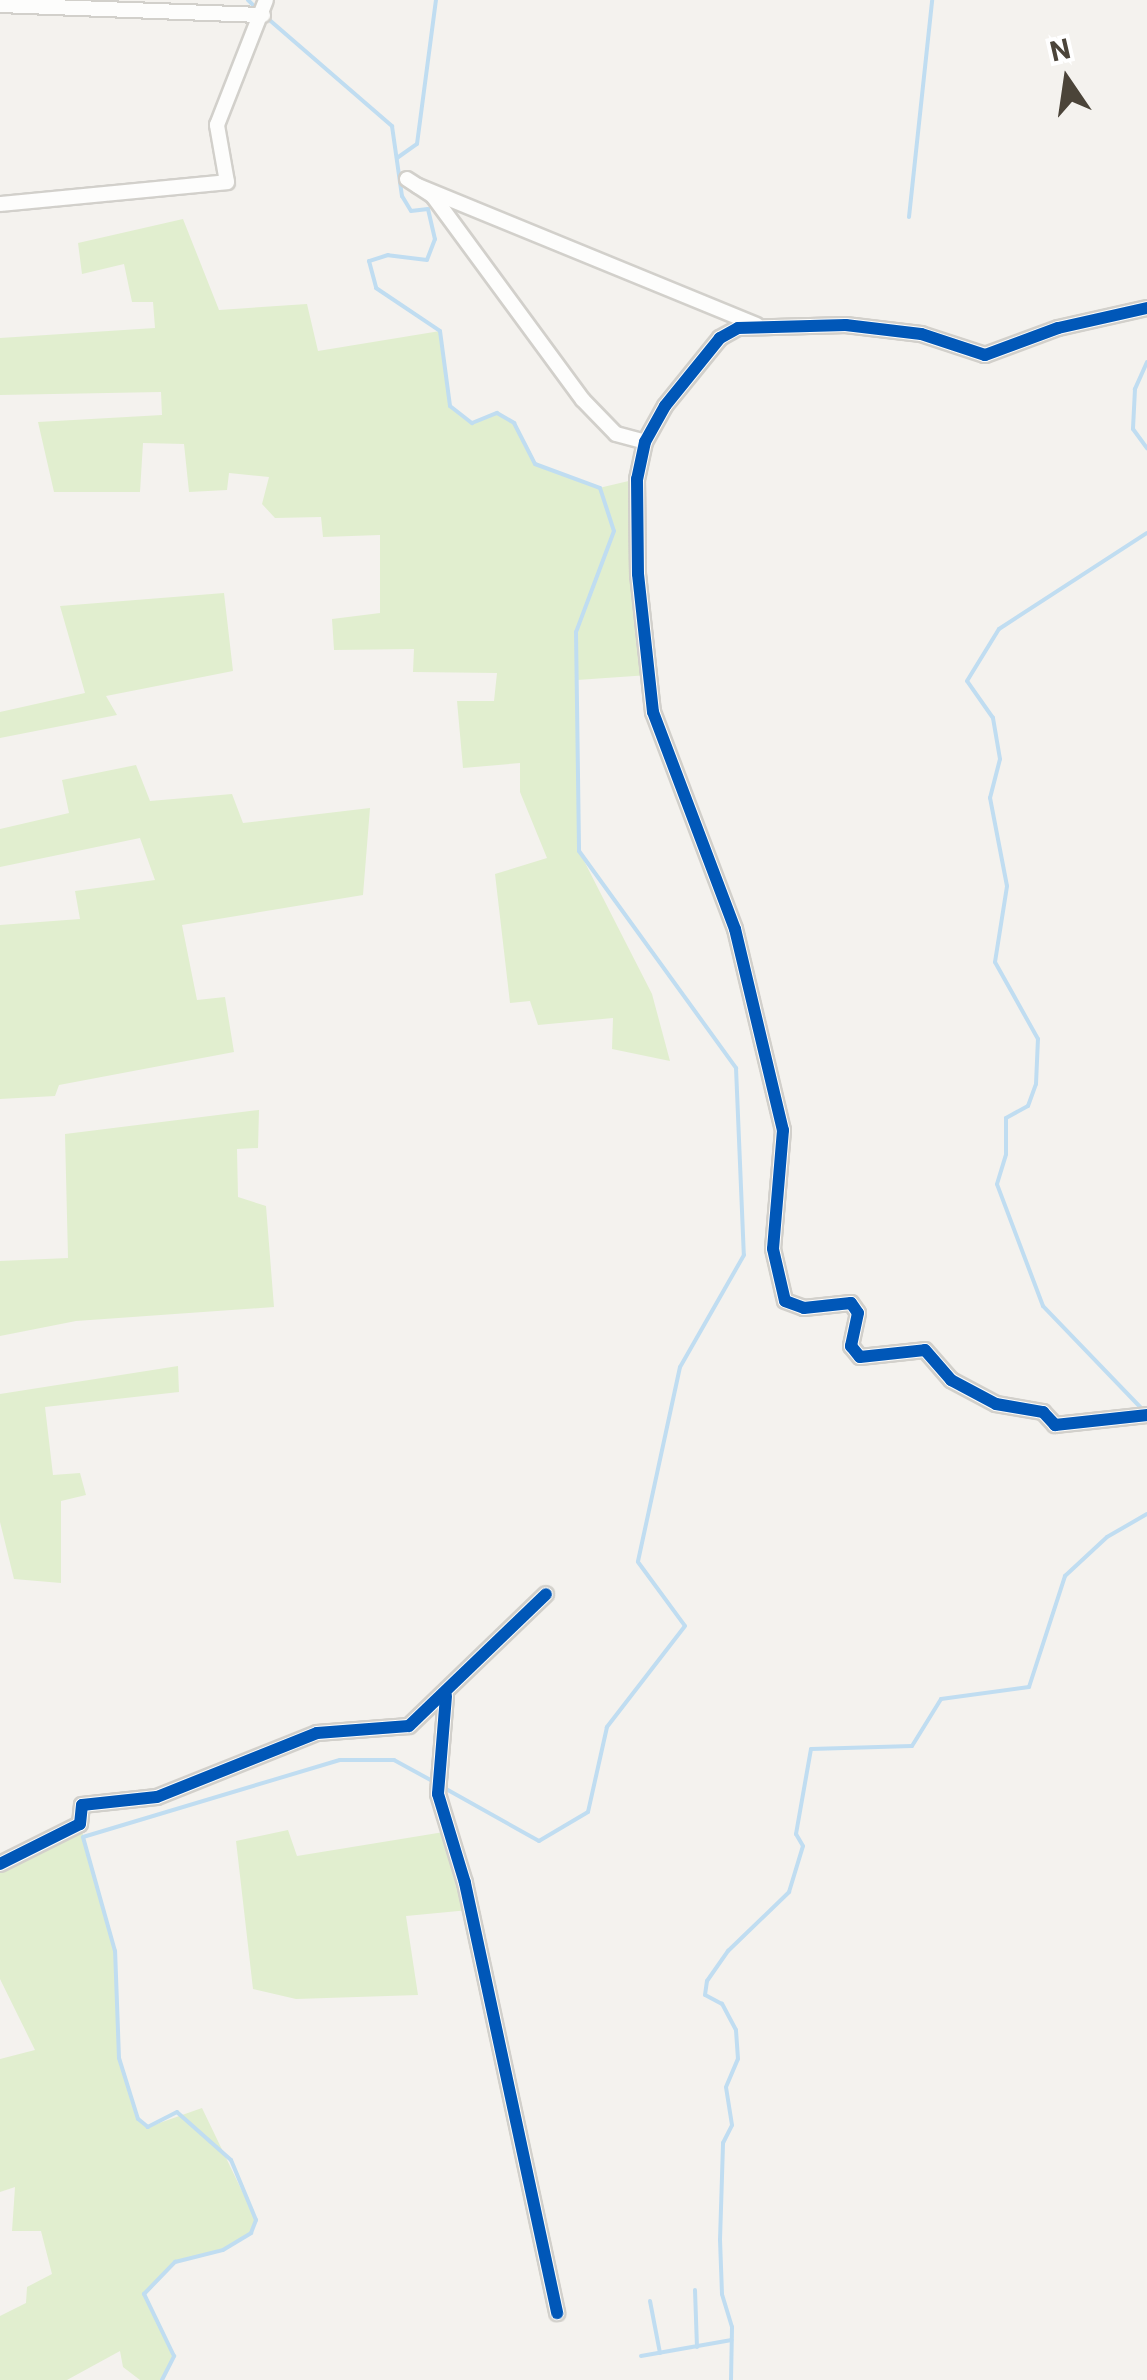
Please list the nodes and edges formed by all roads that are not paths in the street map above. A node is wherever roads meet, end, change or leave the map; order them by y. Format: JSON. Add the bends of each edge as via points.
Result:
{"nodes":[{"id":1,"x":0,"y":5,"type":"edge"},
{"id":2,"x":265,"y":7,"type":"edge"},
{"id":3,"x":0,"y":204,"type":"edge"},
{"id":4,"x":1147,"y":308,"type":"edge"},
{"id":5,"x":758,"y":326,"type":"junction"},
{"id":6,"x":645,"y":442,"type":"junction"},
{"id":7,"x":1147,"y":1415,"type":"edge"},
{"id":8,"x":546,"y":1594,"type":"dead end"},
{"id":9,"x":446,"y":1696,"type":"junction"},
{"id":10,"x":0,"y":1864,"type":"edge"},
{"id":11,"x":557,"y":2313,"type":"dead end"}],
"edges":[{"from":1,"to":2,"type":"street"},
{"from":2,"to":3,"type":"street","via":[[217,124],[226,182]]},
{"from":4,"to":5,"type":"street","via":[[1058,328],[985,355],[921,334],[846,325]]},
{"from":5,"to":6,"type":"street","via":[[720,338]]},
{"from":5,"to":6,"type":"street","via":[[412,182],[473,247],[583,400],[616,434]]},
{"from":6,"to":7,"type":"street","via":[[637,479],[638,574],[654,712],[735,930],[778,1100],[782,1183],[774,1249],[785,1301],[804,1308],[851,1303],[858,1312],[851,1346],[860,1357],[925,1350],[951,1380],[996,1404],[1044,1412],[1055,1425]]},
{"from":8,"to":9,"type":"street"},
{"from":9,"to":10,"type":"street","via":[[409,1726],[317,1733],[157,1797],[82,1805],[80,1824]]},
{"from":9,"to":11,"type":"street","via":[[438,1794],[465,1883]]}]}
